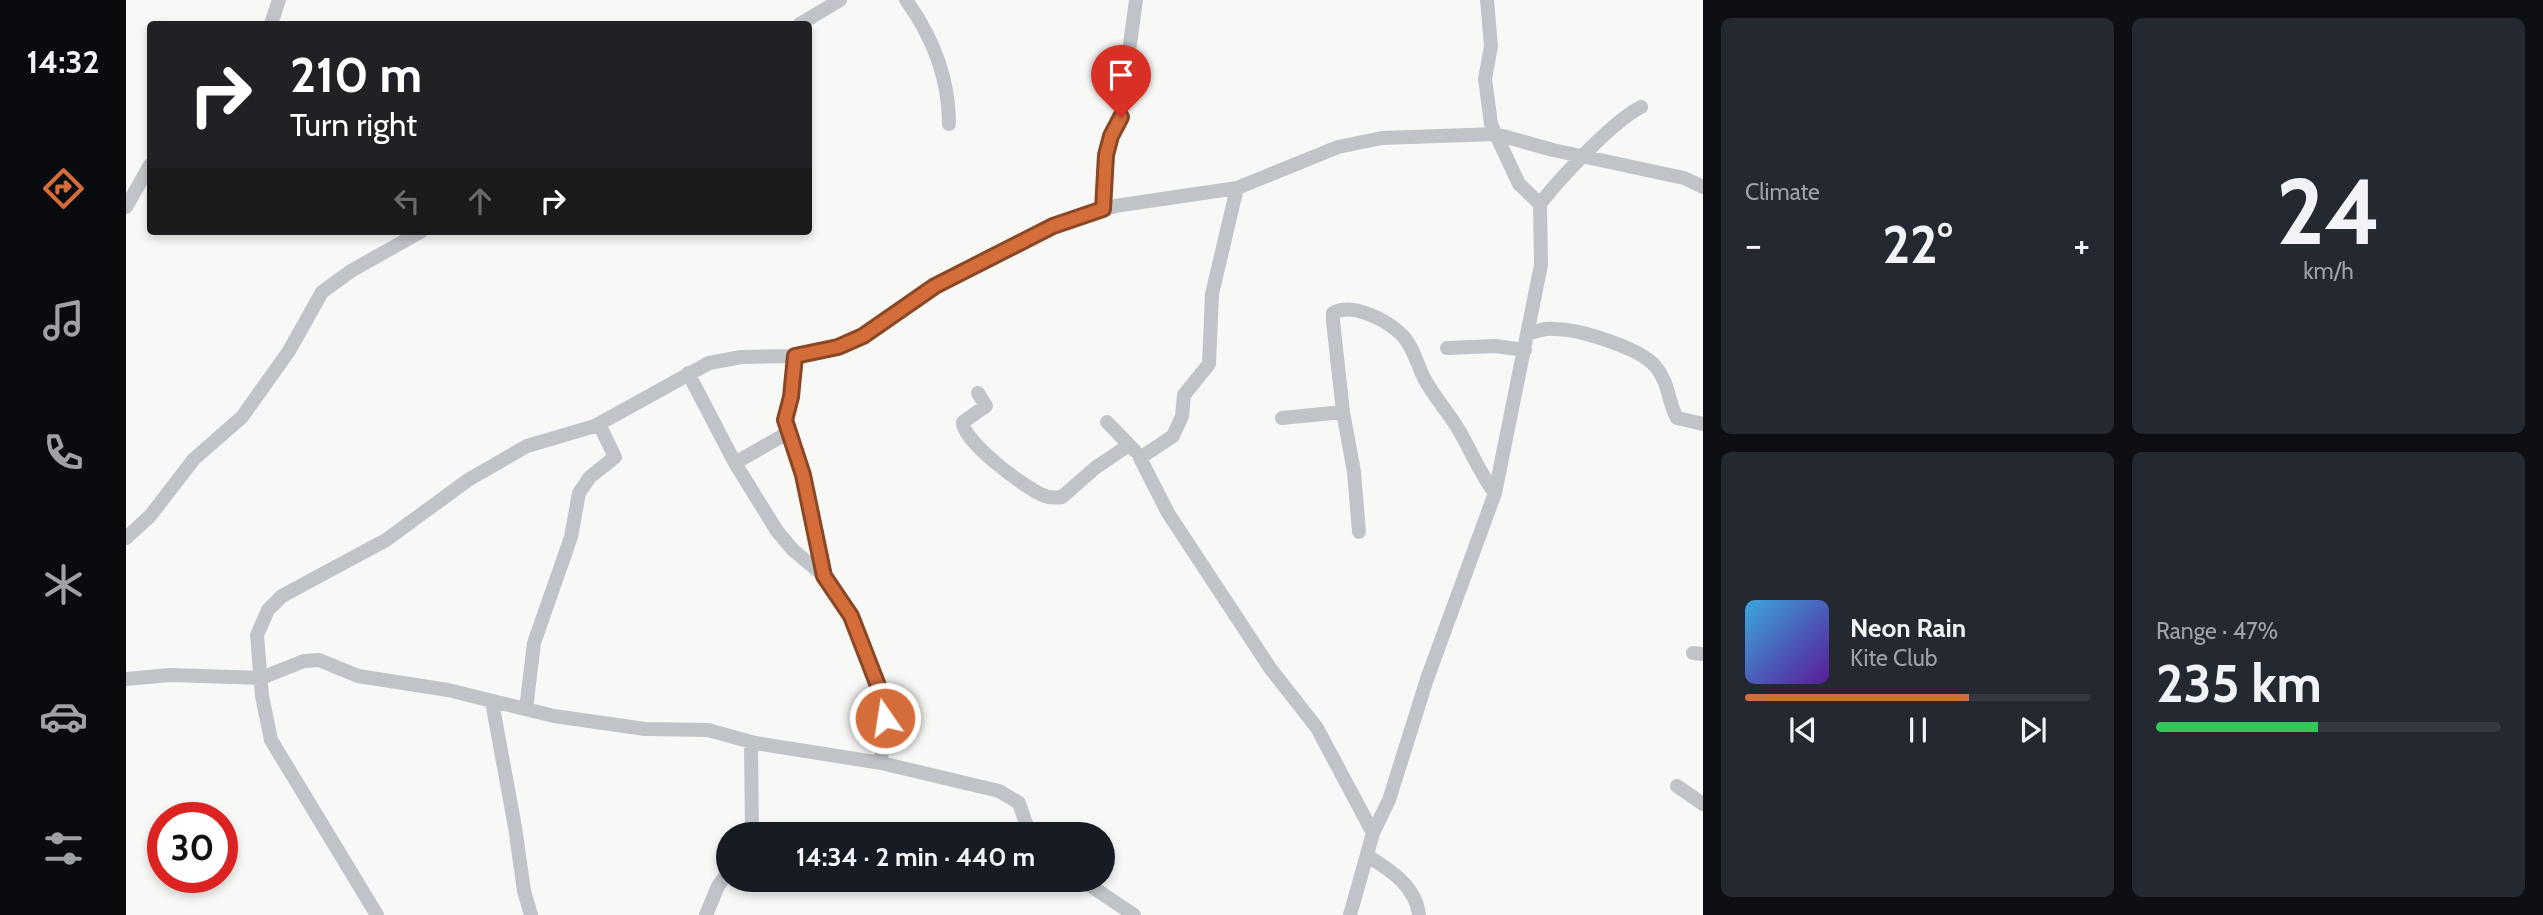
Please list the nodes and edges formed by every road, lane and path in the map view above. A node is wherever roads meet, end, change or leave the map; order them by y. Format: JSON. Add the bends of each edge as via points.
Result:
{"nodes":[{"id":1,"x":279,"y":0,"type":"edge"},
{"id":2,"x":840,"y":0,"type":"edge"},
{"id":3,"x":905,"y":0,"type":"edge"},
{"id":4,"x":1136,"y":0,"type":"edge"},
{"id":5,"x":1487,"y":0,"type":"edge"},
{"id":6,"x":272,"y":21,"type":"edge"},
{"id":7,"x":805,"y":21,"type":"edge"},
{"id":8,"x":1641,"y":107,"type":"dead end"},
{"id":9,"x":949,"y":124,"type":"dead end"},
{"id":10,"x":1496,"y":134,"type":"junction"},
{"id":11,"x":1583,"y":157,"type":"junction"},
{"id":12,"x":147,"y":170,"type":"edge"},
{"id":13,"x":1703,"y":187,"type":"edge"},
{"id":14,"x":1237,"y":188,"type":"junction"},
{"id":15,"x":1540,"y":204,"type":"junction"},
{"id":16,"x":126,"y":207,"type":"edge"},
{"id":17,"x":1103,"y":209,"type":"junction"},
{"id":18,"x":415,"y":235,"type":"edge"},
{"id":19,"x":1527,"y":334,"type":"junction"},
{"id":20,"x":1447,"y":348,"type":"dead end"},
{"id":21,"x":1525,"y":351,"type":"junction"},
{"id":22,"x":795,"y":356,"type":"junction"},
{"id":23,"x":688,"y":373,"type":"junction"},
{"id":24,"x":978,"y":393,"type":"dead end"},
{"id":25,"x":1343,"y":412,"type":"junction"},
{"id":26,"x":1282,"y":418,"type":"dead end"},
{"id":27,"x":1107,"y":422,"type":"dead end"},
{"id":28,"x":598,"y":424,"type":"junction"},
{"id":29,"x":1703,"y":424,"type":"edge"},
{"id":30,"x":789,"y":432,"type":"junction"},
{"id":31,"x":1129,"y":445,"type":"junction"},
{"id":32,"x":1140,"y":458,"type":"junction"},
{"id":33,"x":735,"y":463,"type":"junction"},
{"id":34,"x":1495,"y":493,"type":"junction"},
{"id":35,"x":1359,"y":532,"type":"dead end"},
{"id":36,"x":126,"y":538,"type":"edge"},
{"id":37,"x":824,"y":576,"type":"junction"},
{"id":38,"x":261,"y":678,"type":"junction"},
{"id":39,"x":126,"y":680,"type":"edge"},
{"id":40,"x":492,"y":702,"type":"junction"},
{"id":41,"x":526,"y":709,"type":"junction"},
{"id":42,"x":751,"y":741,"type":"junction"},
{"id":43,"x":881,"y":763,"type":"junction"},
{"id":44,"x":1676,"y":786,"type":"dead end"},
{"id":45,"x":1703,"y":804,"type":"edge"},
{"id":46,"x":752,"y":822,"type":"edge"},
{"id":47,"x":1027,"y":822,"type":"edge"},
{"id":48,"x":1373,"y":833,"type":"junction"},
{"id":49,"x":1368,"y":856,"type":"junction"},
{"id":50,"x":716,"y":891,"type":"edge"},
{"id":51,"x":1098,"y":892,"type":"edge"},
{"id":52,"x":1126,"y":913,"type":"edge"},
{"id":53,"x":377,"y":915,"type":"edge"},
{"id":54,"x":531,"y":915,"type":"edge"},
{"id":55,"x":706,"y":915,"type":"edge"},
{"id":56,"x":1350,"y":915,"type":"edge"},
{"id":57,"x":1419,"y":915,"type":"edge"}],
"edges":[{"from":1,"to":6,"type":"street"},
{"from":2,"to":7,"type":"street"},
{"from":3,"to":9,"type":"street","via":[[926,31],[945,80]]},
{"from":4,"to":17,"type":"street","via":[[1121,117],[1106,155]]},
{"from":5,"to":10,"type":"street","via":[[1491,46],[1486,106]]},
{"from":8,"to":11,"type":"street"},
{"from":10,"to":11,"type":"street"},
{"from":10,"to":14,"type":"street","via":[[1382,138],[1349,145]]},
{"from":10,"to":15,"type":"street","via":[[1519,184]]},
{"from":11,"to":13,"type":"street","via":[[1650,169]]},
{"from":11,"to":15,"type":"street"},
{"from":12,"to":16,"type":"street"},
{"from":14,"to":17,"type":"street"},
{"from":14,"to":32,"type":"street","via":[[1212,294],[1209,364],[1184,395],[1182,416],[1173,436]]},
{"from":15,"to":19,"type":"street","via":[[1541,265]]},
{"from":17,"to":22,"type":"street","via":[[1053,226],[935,286],[863,336]]},
{"from":18,"to":36,"type":"street","via":[[322,292],[289,351],[242,417],[194,459],[150,516]]},
{"from":19,"to":21,"type":"street"},
{"from":19,"to":29,"type":"street","via":[[1546,329],[1572,331],[1645,358],[1666,382],[1677,418]]},
{"from":20,"to":21,"type":"street","via":[[1495,346]]},
{"from":21,"to":34,"type":"street"},
{"from":22,"to":23,"type":"street","via":[[725,359]]},
{"from":22,"to":30,"type":"street","via":[[784,416]]},
{"from":23,"to":28,"type":"street"},
{"from":23,"to":33,"type":"street"},
{"from":24,"to":31,"type":"street","via":[[986,406],[963,422],[965,433],[1001,466],[1047,497],[1062,497]]},
{"from":25,"to":26,"type":"street"},
{"from":25,"to":34,"type":"street","via":[[1333,321],[1333,313],[1341,309],[1376,318],[1403,335]]},
{"from":25,"to":35,"type":"street"},
{"from":27,"to":31,"type":"street"},
{"from":28,"to":38,"type":"street","via":[[516,451],[386,540],[282,596],[260,623],[256,647]]},
{"from":28,"to":41,"type":"street","via":[[615,457],[581,488],[570,537],[534,643]]},
{"from":30,"to":33,"type":"street"},
{"from":30,"to":37,"type":"street"},
{"from":31,"to":32,"type":"street"},
{"from":32,"to":48,"type":"street","via":[[1168,513],[1270,668],[1317,728]]},
{"from":33,"to":37,"type":"street","via":[[777,531]]},
{"from":34,"to":48,"type":"street","via":[[1427,679],[1389,800]]},
{"from":37,"to":43,"type":"street","via":[[851,616],[882,696]]},
{"from":38,"to":39,"type":"street"},
{"from":38,"to":40,"type":"street","via":[[319,660],[358,676]]},
{"from":38,"to":53,"type":"street","via":[[266,721],[277,752]]},
{"from":40,"to":41,"type":"street"},
{"from":40,"to":54,"type":"street"},
{"from":41,"to":42,"type":"street","via":[[612,726],[708,730]]},
{"from":42,"to":43,"type":"street"},
{"from":42,"to":46,"type":"street"},
{"from":43,"to":47,"type":"street","via":[[1008,794],[1023,809]]},
{"from":44,"to":45,"type":"street"},
{"from":48,"to":49,"type":"street"},
{"from":49,"to":56,"type":"street"},
{"from":49,"to":57,"type":"street","via":[[1403,882]]},
{"from":50,"to":55,"type":"street"},
{"from":51,"to":52,"type":"street"}]}
